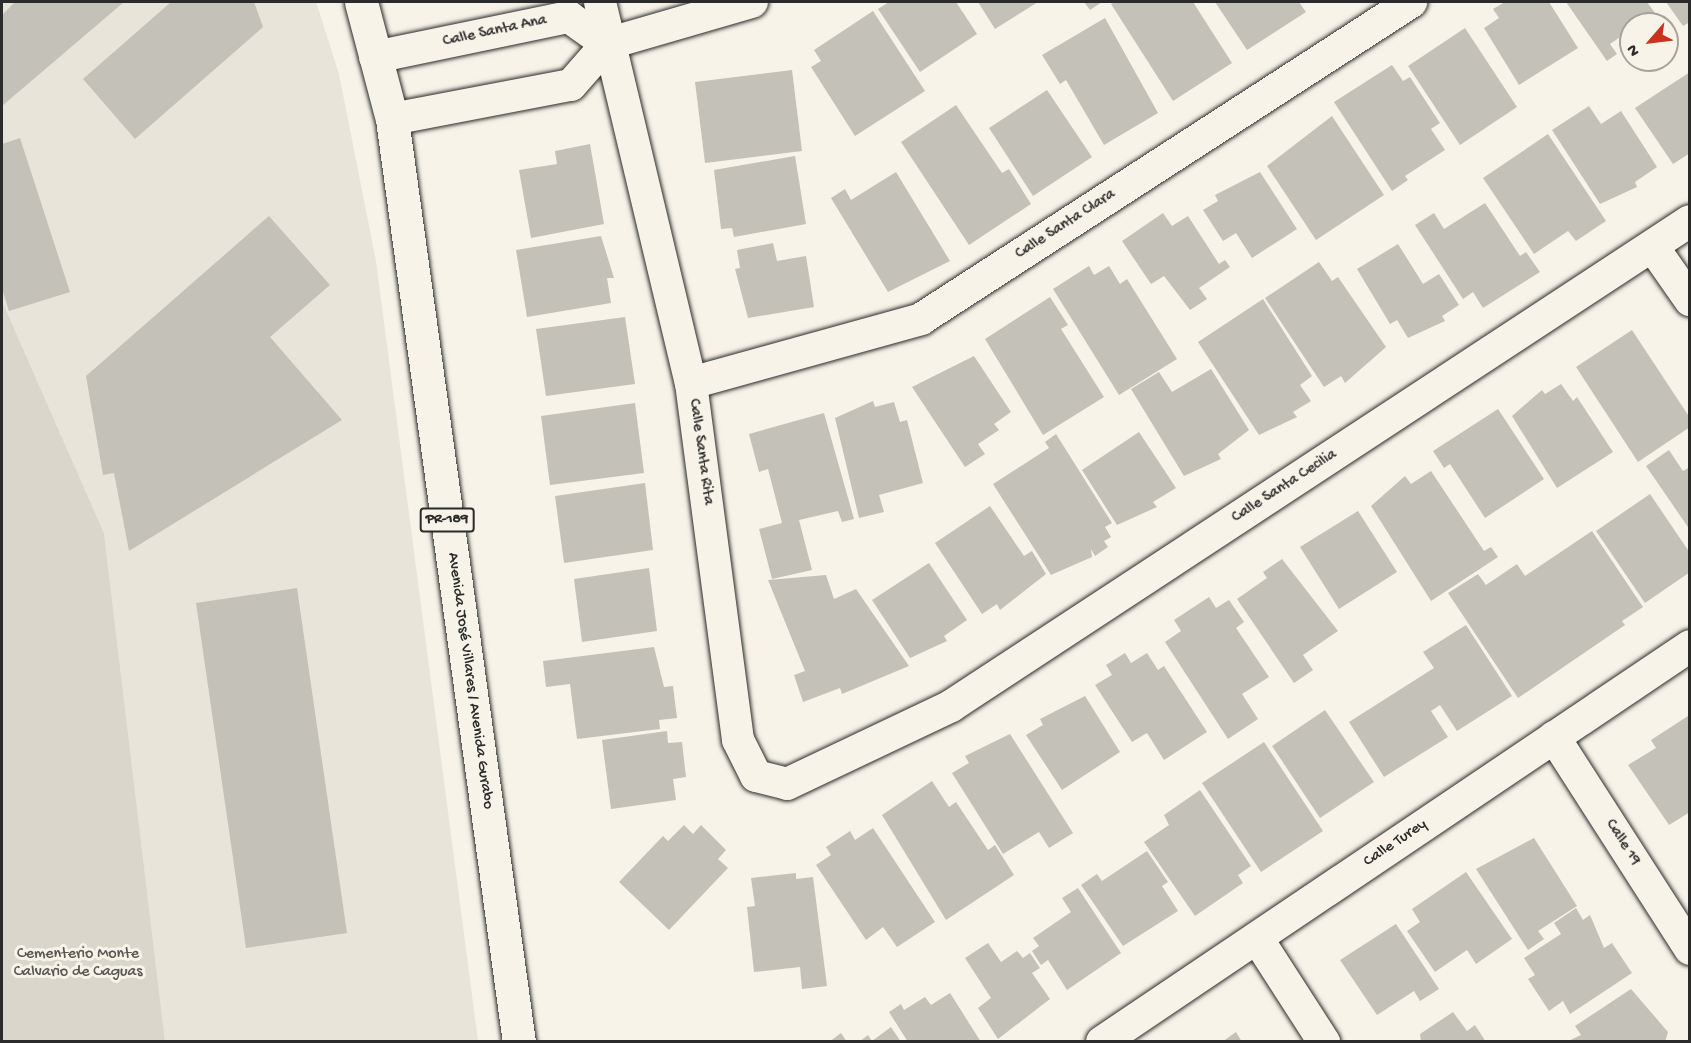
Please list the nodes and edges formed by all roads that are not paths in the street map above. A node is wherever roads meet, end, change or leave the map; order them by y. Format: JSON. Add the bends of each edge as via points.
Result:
{"nodes":[{"id":1,"x":360,"y":2,"type":"edge"},
{"id":2,"x":600,"y":2,"type":"edge"},
{"id":3,"x":752,"y":2,"type":"edge"},
{"id":4,"x":1411,"y":2,"type":"edge"},
{"id":5,"x":607,"y":44,"type":"junction"},
{"id":6,"x":375,"y":57,"type":"junction"},
{"id":7,"x":392,"y":119,"type":"junction"},
{"id":8,"x":1689,"y":221,"type":"edge"},
{"id":9,"x":1653,"y":247,"type":"junction"},
{"id":10,"x":1689,"y":300,"type":"edge"},
{"id":11,"x":691,"y":383,"type":"junction"},
{"id":12,"x":1689,"y":646,"type":"edge"},
{"id":13,"x":1554,"y":737,"type":"junction"},
{"id":14,"x":875,"y":741,"type":"joint"},
{"id":15,"x":1257,"y":938,"type":"junction"},
{"id":16,"x":1689,"y":949,"type":"edge"},
{"id":17,"x":519,"y":1041,"type":"edge"},
{"id":18,"x":1102,"y":1041,"type":"edge"},
{"id":19,"x":1324,"y":1041,"type":"edge"}],
"edges":[{"from":1,"to":6,"type":"main road","name":"Avenida José Villares / Avenida Gurabo","number":"PR-189"},
{"from":2,"to":5,"type":"street","name":"Calle Santa Rita"},
{"from":3,"to":5,"type":"street"},
{"from":4,"to":11,"type":"street","name":"Calle Santa Clara","via":[[921,319]]},
{"from":5,"to":6,"type":"street","name":"Calle Santa Ana","via":[[569,17]]},
{"from":5,"to":7,"type":"street","via":[[571,85]]},
{"from":5,"to":11,"type":"street","name":"Calle Santa Rita"},
{"from":6,"to":7,"type":"main road","name":"Avenida José Villares / Avenida Gurabo","number":"PR-189"},
{"from":7,"to":17,"type":"main road","name":"Avenida José Villares / Avenida Gurabo","number":"PR-189"},
{"from":8,"to":9,"type":"street","name":"Calle Santa Cecilia"},
{"from":9,"to":10,"type":"street"},
{"from":9,"to":14,"type":"street","name":"Calle Santa Cecilia","via":[[951,706]]},
{"from":11,"to":14,"type":"street","name":"Calle Santa Rita","via":[[738,740],[756,776],[787,784]]},
{"from":12,"to":13,"type":"street","name":"Calle Turey"},
{"from":13,"to":15,"type":"street","name":"Calle Turey"},
{"from":13,"to":16,"type":"street","name":"Calle 19"},
{"from":15,"to":18,"type":"street","name":"Calle Turey"},
{"from":15,"to":19,"type":"street"}]}
